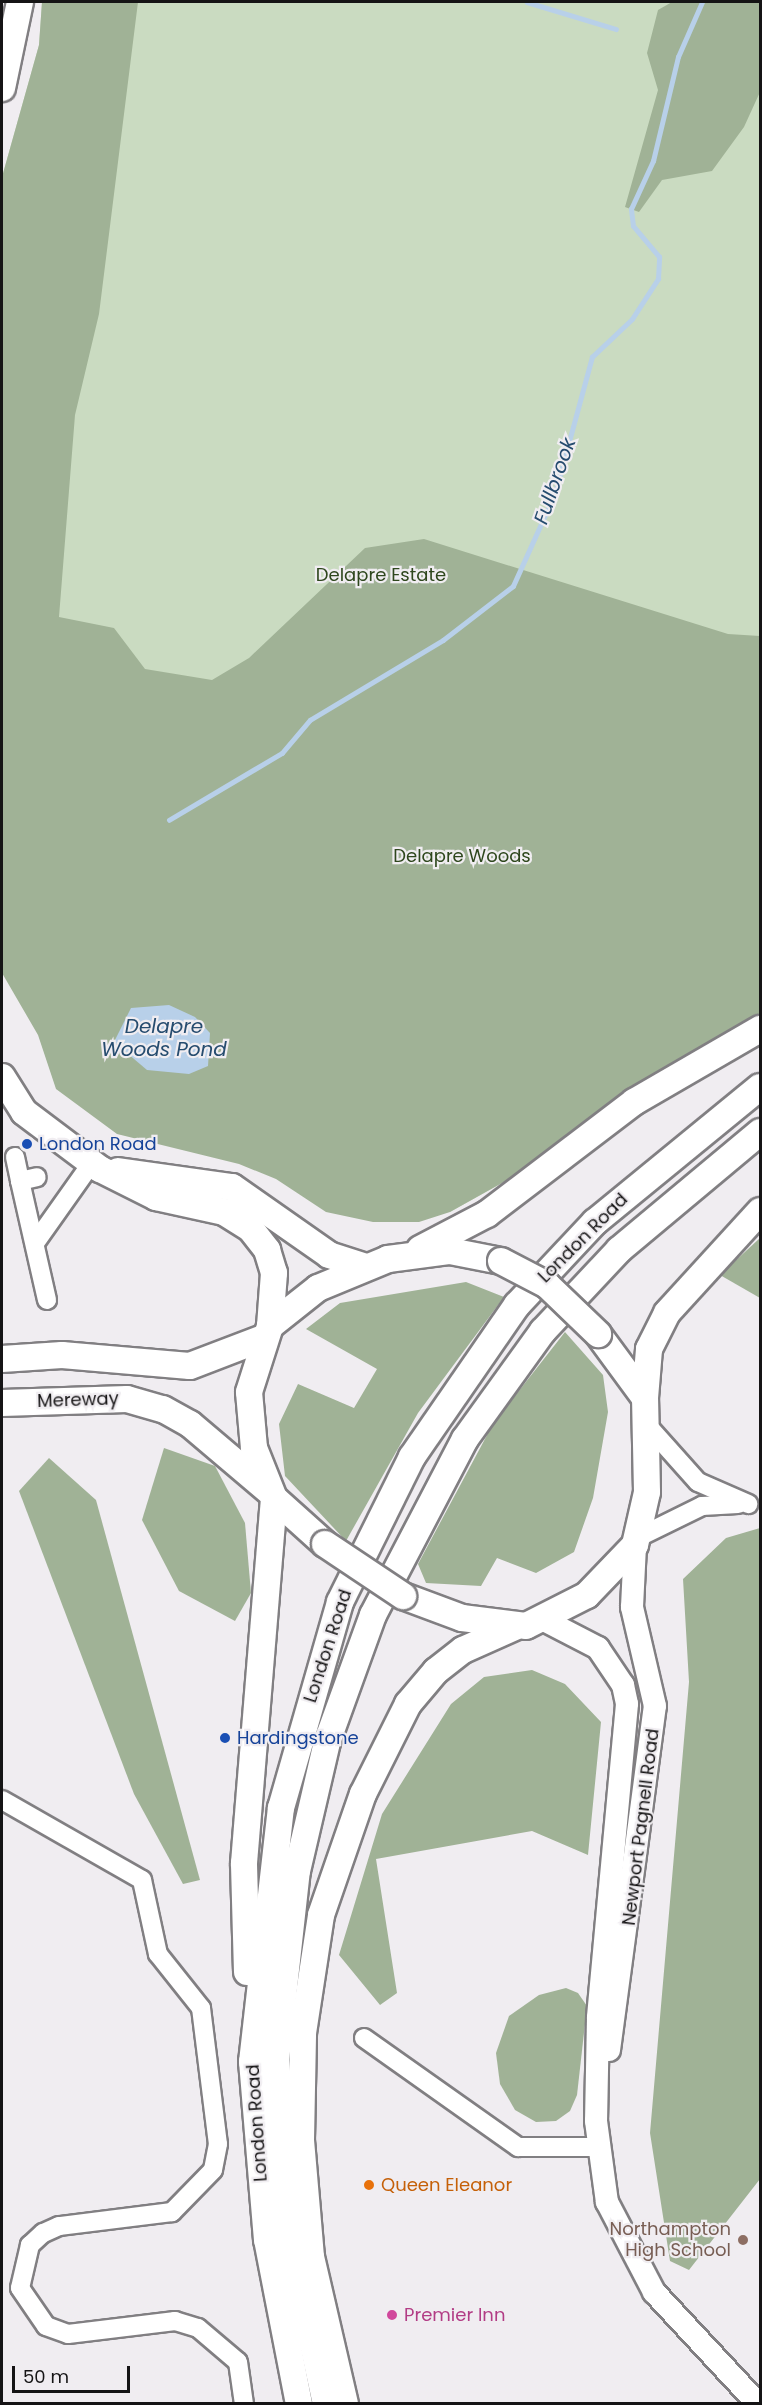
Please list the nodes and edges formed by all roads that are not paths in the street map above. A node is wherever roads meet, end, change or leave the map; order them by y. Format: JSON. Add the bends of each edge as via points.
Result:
{"nodes":[{"id":1,"x":20,"y":2,"type":"edge"},
{"id":2,"x":2,"y":87,"type":"edge"},
{"id":3,"x":760,"y":1029,"type":"edge"},
{"id":4,"x":2,"y":1077,"type":"edge"},
{"id":5,"x":760,"y":1087,"type":"edge"},
{"id":6,"x":760,"y":1132,"type":"edge"},
{"id":7,"x":15,"y":1157,"type":"dead end"},
{"id":8,"x":96,"y":1166,"type":"junction"},
{"id":9,"x":760,"y":1211,"type":"edge"},
{"id":10,"x":35,"y":1243,"type":"junction"},
{"id":11,"x":415,"y":1251,"type":"junction"},
{"id":12,"x":363,"y":1266,"type":"junction"},
{"id":13,"x":46,"y":1300,"type":"dead end"},
{"id":14,"x":266,"y":1332,"type":"junction"},
{"id":15,"x":2,"y":1359,"type":"edge"},
{"id":16,"x":645,"y":1398,"type":"junction"},
{"id":17,"x":2,"y":1403,"type":"edge"},
{"id":18,"x":647,"y":1425,"type":"junction"},
{"id":19,"x":272,"y":1495,"type":"junction"},
{"id":20,"x":754,"y":1504,"type":"edge"},
{"id":21,"x":637,"y":1541,"type":"junction"},
{"id":22,"x":544,"y":1620,"type":"junction"},
{"id":23,"x":515,"y":1627,"type":"junction"},
{"id":24,"x":2,"y":1800,"type":"edge"},
{"id":25,"x":364,"y":2038,"type":"dead end"},
{"id":26,"x":252,"y":2062,"type":"junction"},
{"id":27,"x":596,"y":2109,"type":"junction"},
{"id":28,"x":597,"y":2147,"type":"junction"},
{"id":29,"x":244,"y":2403,"type":"edge"},
{"id":30,"x":299,"y":2403,"type":"edge"},
{"id":31,"x":326,"y":2403,"type":"edge"},
{"id":32,"x":345,"y":2403,"type":"edge"},
{"id":33,"x":758,"y":2403,"type":"edge"}],
"edges":[{"from":1,"to":2,"type":"highway"},
{"from":3,"to":11,"type":"highway","via":[[634,1102],[487,1214]]},
{"from":4,"to":8,"type":"highway","via":[[24,1112]]},
{"from":5,"to":26,"type":"highway","name":"London Road","via":[[595,1222],[517,1305],[460,1382],[370,1532],[337,1612],[281,1808]]},
{"from":6,"to":31,"type":"highway","name":"London Road","via":[[603,1266],[543,1331],[465,1439],[373,1615],[327,1742],[297,1870],[276,2060],[291,2242]]},
{"from":7,"to":10,"type":"street","via":[[29,1179]]},
{"from":8,"to":10,"type":"street"},
{"from":8,"to":12,"type":"highway","via":[[232,1187],[329,1255]]},
{"from":8,"to":14,"type":"highway","via":[[156,1197],[224,1212],[250,1228],[267,1250],[274,1273]]},
{"from":9,"to":16,"type":"highway","via":[[666,1313],[649,1349]]},
{"from":10,"to":13,"type":"street"},
{"from":11,"to":12,"type":"highway"},
{"from":11,"to":16,"type":"highway","bridge":true,"via":[[474,1252],[501,1260],[547,1285],[598,1334]]},
{"from":12,"to":14,"type":"highway","via":[[296,1301]]},
{"from":14,"to":15,"type":"highway","via":[[190,1366],[62,1355]]},
{"from":14,"to":19,"type":"highway","via":[[249,1392],[249,1418]]},
{"from":16,"to":18,"type":"highway"},
{"from":17,"to":19,"type":"highway","name":"Mereway","via":[[127,1399],[163,1409],[190,1424]]},
{"from":18,"to":20,"type":"street","via":[[698,1482]]},
{"from":18,"to":21,"type":"highway","via":[[647,1492]]},
{"from":19,"to":23,"type":"highway","name":"Mereway","bridge":true,"via":[[325,1544],[403,1596],[462,1618]]},
{"from":19,"to":26,"type":"highway","via":[[244,1863]]},
{"from":20,"to":21,"type":"street","via":[[702,1506]]},
{"from":21,"to":22,"type":"highway","via":[[587,1595]]},
{"from":21,"to":27,"type":"main road","name":"Newport Pagnell Road","via":[[632,1607],[655,1706],[653,1744]]},
{"from":22,"to":23,"type":"highway"},
{"from":22,"to":27,"type":"main road","name":"Newport Pagnell Road","via":[[598,1648],[623,1685],[627,1704],[598,2018]]},
{"from":23,"to":32,"type":"highway","via":[[463,1650],[436,1671],[408,1704],[363,1794],[321,1915],[303,2034],[301,2140],[311,2257]]},
{"from":24,"to":29,"type":"street","via":[[142,1880],[158,1954],[201,2008],[218,2144],[213,2170],[172,2212],[59,2226],[43,2233],[30,2245],[20,2288],[46,2326],[68,2334],[175,2321],[192,2325],[238,2362]]},
{"from":25,"to":28,"type":"street","via":[[518,2147]]},
{"from":26,"to":30,"type":"highway","name":"London Road","via":[[267,2240]]},
{"from":27,"to":28,"type":"main road","name":"Newport Pagnell Road"},
{"from":28,"to":33,"type":"main road","name":"Newport Pagnell Road","via":[[617,2230],[654,2292]]}]}
